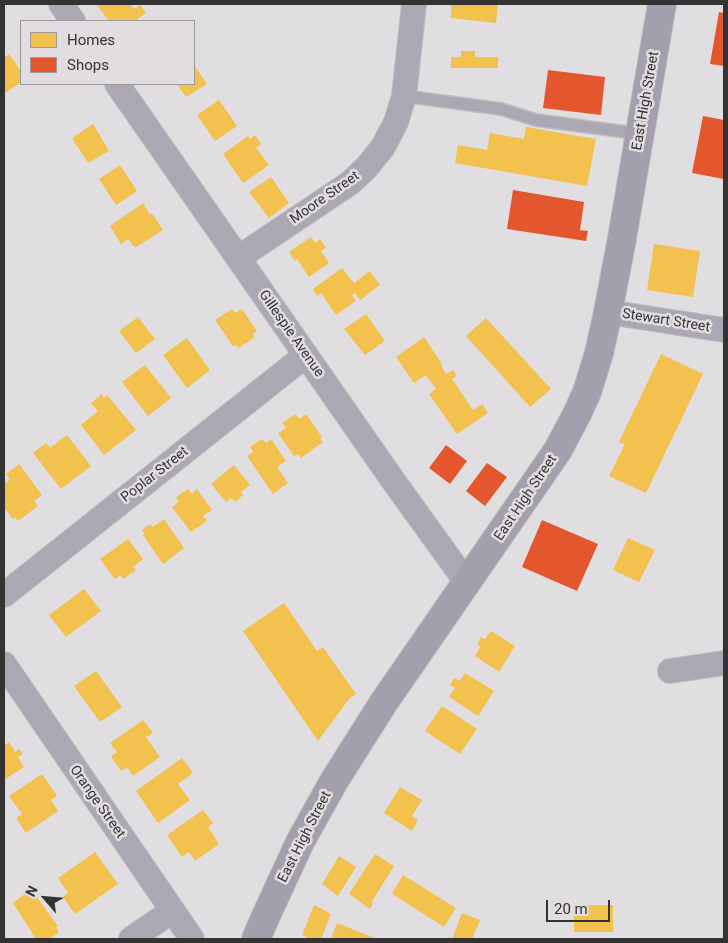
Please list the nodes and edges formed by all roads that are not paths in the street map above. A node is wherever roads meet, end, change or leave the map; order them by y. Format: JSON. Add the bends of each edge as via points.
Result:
{"nodes":[{"id":1,"x":61,"y":4,"type":"edge"},
{"id":2,"x":414,"y":4,"type":"edge"},
{"id":3,"x":662,"y":4,"type":"edge"},
{"id":4,"x":73,"y":20,"type":"edge"},
{"id":5,"x":118,"y":85,"type":"edge"},
{"id":6,"x":404,"y":96,"type":"junction"},
{"id":7,"x":640,"y":134,"type":"junction"},
{"id":8,"x":238,"y":258,"type":"junction"},
{"id":9,"x":608,"y":312,"type":"junction"},
{"id":10,"x":724,"y":330,"type":"edge"},
{"id":11,"x":306,"y":355,"type":"junction"},
{"id":12,"x":467,"y":583,"type":"junction"},
{"id":13,"x":4,"y":595,"type":"edge"},
{"id":14,"x":724,"y":663,"type":"edge"},
{"id":15,"x":4,"y":664,"type":"edge"},
{"id":16,"x":670,"y":672,"type":"dead end"},
{"id":17,"x":172,"y":911,"type":"junction"},
{"id":18,"x":131,"y":939,"type":"edge"},
{"id":19,"x":192,"y":939,"type":"edge"},
{"id":20,"x":256,"y":939,"type":"edge"}],
"edges":[{"from":1,"to":4,"type":"street"},
{"from":2,"to":6,"type":"street","name":"Moore Street"},
{"from":3,"to":7,"type":"main road","name":"East High Street"},
{"from":5,"to":8,"type":"street","name":"Gillespie Avenue"},
{"from":6,"to":7,"type":"lane","via":[[502,109],[536,120]]},
{"from":6,"to":8,"type":"street","name":"Moore Street","via":[[396,122],[383,147],[366,168],[350,183]]},
{"from":7,"to":9,"type":"main road","name":"East High Street"},
{"from":8,"to":11,"type":"street","name":"Gillespie Avenue"},
{"from":9,"to":10,"type":"street","name":"Stewart Street"},
{"from":9,"to":12,"type":"main road","name":"East High Street","via":[[599,353],[578,414],[558,450]]},
{"from":11,"to":12,"type":"street","name":"Gillespie Avenue"},
{"from":11,"to":13,"type":"street","name":"Poplar Street"},
{"from":12,"to":20,"type":"main road","name":"East High Street","via":[[384,702],[334,781],[300,842]]},
{"from":14,"to":16,"type":"street"},
{"from":15,"to":17,"type":"street","name":"Orange Street"},
{"from":17,"to":18,"type":"street"},
{"from":17,"to":19,"type":"street","name":"Orange Street"}]}
